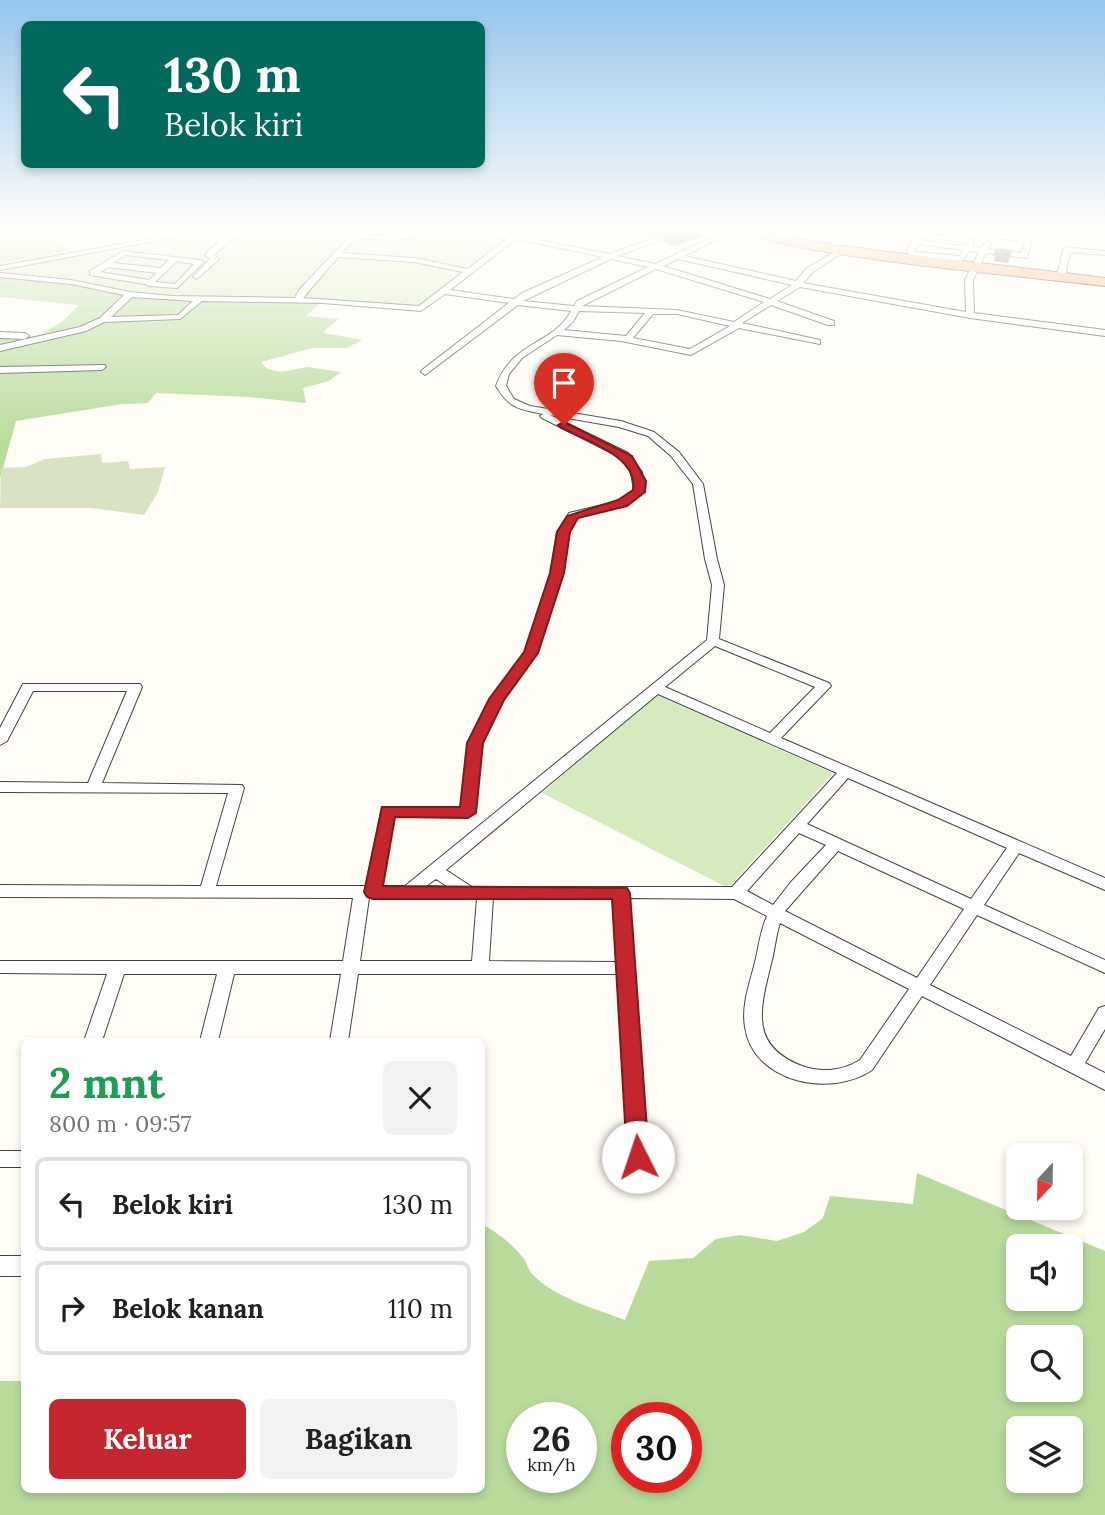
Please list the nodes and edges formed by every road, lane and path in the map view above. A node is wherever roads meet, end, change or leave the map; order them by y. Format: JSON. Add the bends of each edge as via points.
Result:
{"nodes":[{"id":1,"x":121,"y":303,"type":"edge"},
{"id":2,"x":196,"y":303,"type":"edge"},
{"id":3,"x":324,"y":303,"type":"edge"},
{"id":4,"x":429,"y":303,"type":"edge"},
{"id":5,"x":515,"y":303,"type":"joint"},
{"id":6,"x":581,"y":303,"type":"edge"},
{"id":7,"x":766,"y":303,"type":"edge"},
{"id":8,"x":774,"y":303,"type":"edge"},
{"id":9,"x":886,"y":303,"type":"edge"},
{"id":10,"x":970,"y":303,"type":"edge"},
{"id":11,"x":575,"y":309,"type":"junction"},
{"id":12,"x":652,"y":310,"type":"junction"},
{"id":13,"x":970,"y":316,"type":"junction"},
{"id":14,"x":103,"y":320,"type":"junction"},
{"id":15,"x":831,"y":323,"type":"dead end"},
{"id":16,"x":736,"y":325,"type":"junction"},
{"id":17,"x":556,"y":332,"type":"junction"},
{"id":18,"x":1105,"y":333,"type":"edge"},
{"id":19,"x":0,"y":335,"type":"edge"},
{"id":20,"x":36,"y":339,"type":"junction"},
{"id":21,"x":628,"y":340,"type":"junction"},
{"id":22,"x":817,"y":342,"type":"dead end"},
{"id":23,"x":0,"y":348,"type":"edge"},
{"id":24,"x":102,"y":367,"type":"dead end"},
{"id":25,"x":0,"y":370,"type":"edge"},
{"id":26,"x":425,"y":372,"type":"dead end"},
{"id":27,"x":528,"y":408,"type":"junction"},
{"id":28,"x":713,"y":641,"type":"junction"},
{"id":29,"x":656,"y":688,"type":"junction"},
{"id":30,"x":772,"y":739,"type":"junction"},
{"id":31,"x":0,"y":741,"type":"edge"},
{"id":32,"x":846,"y":772,"type":"junction"},
{"id":33,"x":0,"y":787,"type":"edge"},
{"id":34,"x":93,"y":788,"type":"junction"},
{"id":35,"x":797,"y":826,"type":"junction"},
{"id":36,"x":836,"y":844,"type":"junction"},
{"id":37,"x":1016,"y":846,"type":"junction"},
{"id":38,"x":435,"y":871,"type":"junction"},
{"id":39,"x":1105,"y":884,"type":"edge"},
{"id":40,"x":0,"y":891,"type":"edge"},
{"id":41,"x":207,"y":891,"type":"junction"},
{"id":42,"x":367,"y":892,"type":"junction"},
{"id":43,"x":409,"y":892,"type":"junction"},
{"id":44,"x":477,"y":892,"type":"junction"},
{"id":45,"x":621,"y":893,"type":"junction"},
{"id":46,"x":736,"y":893,"type":"junction"},
{"id":47,"x":974,"y":907,"type":"junction"},
{"id":48,"x":775,"y":914,"type":"junction"},
{"id":49,"x":0,"y":967,"type":"edge"},
{"id":50,"x":1105,"y":967,"type":"edge"},
{"id":51,"x":117,"y":968,"type":"junction"},
{"id":52,"x":227,"y":968,"type":"junction"},
{"id":53,"x":350,"y":968,"type":"junction"},
{"id":54,"x":480,"y":968,"type":"junction"},
{"id":55,"x":626,"y":968,"type":"junction"},
{"id":56,"x":919,"y":987,"type":"junction"},
{"id":57,"x":1105,"y":1013,"type":"edge"},
{"id":58,"x":94,"y":1038,"type":"edge"},
{"id":59,"x":210,"y":1038,"type":"edge"},
{"id":60,"x":339,"y":1038,"type":"edge"},
{"id":61,"x":1074,"y":1066,"type":"junction"},
{"id":62,"x":1105,"y":1082,"type":"edge"},
{"id":63,"x":638,"y":1157,"type":"dead end"},
{"id":64,"x":0,"y":1158,"type":"edge"},
{"id":65,"x":21,"y":1159,"type":"edge"},
{"id":66,"x":0,"y":1266,"type":"edge"},
{"id":67,"x":21,"y":1266,"type":"edge"}],
"edges":[{"from":1,"to":14,"type":"street"},
{"from":2,"to":14,"type":"street","via":[[180,317]]},
{"from":3,"to":4,"type":"street","via":[[421,309]]},
{"from":5,"to":11,"type":"street"},
{"from":5,"to":26,"type":"street"},
{"from":6,"to":11,"type":"street"},
{"from":7,"to":16,"type":"street"},
{"from":8,"to":15,"type":"street"},
{"from":9,"to":13,"type":"street"},
{"from":10,"to":13,"type":"street"},
{"from":11,"to":12,"type":"street"},
{"from":11,"to":17,"type":"street","via":[[572,319]]},
{"from":12,"to":16,"type":"street"},
{"from":12,"to":21,"type":"street"},
{"from":13,"to":18,"type":"street"},
{"from":14,"to":20,"type":"street","via":[[68,334]]},
{"from":16,"to":21,"type":"street","via":[[691,352]]},
{"from":16,"to":22,"type":"street"},
{"from":17,"to":21,"type":"street"},
{"from":17,"to":27,"type":"street","via":[[522,354],[501,386],[510,401]]},
{"from":19,"to":20,"type":"street"},
{"from":20,"to":23,"type":"street"},
{"from":24,"to":25,"type":"street"},
{"from":27,"to":28,"type":"street","via":[[621,424],[650,434],[675,454],[698,484],[718,585]]},
{"from":27,"to":42,"type":"street","via":[[624,455],[640,481],[639,492],[623,503],[573,516],[563,532],[557,573],[531,653],[497,699],[475,743],[468,813],[387,811]]},
{"from":28,"to":29,"type":"street"},
{"from":28,"to":30,"type":"street","via":[[824,686]]},
{"from":29,"to":30,"type":"street"},
{"from":29,"to":38,"type":"street"},
{"from":30,"to":32,"type":"street"},
{"from":31,"to":34,"type":"street","via":[[28,687],[135,687]]},
{"from":32,"to":35,"type":"street"},
{"from":32,"to":37,"type":"street"},
{"from":33,"to":34,"type":"street"},
{"from":34,"to":41,"type":"street","via":[[237,788]]},
{"from":35,"to":36,"type":"street"},
{"from":35,"to":46,"type":"street"},
{"from":36,"to":47,"type":"street"},
{"from":36,"to":48,"type":"street"},
{"from":37,"to":39,"type":"street"},
{"from":37,"to":47,"type":"street"},
{"from":38,"to":43,"type":"street"},
{"from":38,"to":44,"type":"street"},
{"from":40,"to":41,"type":"street"},
{"from":41,"to":42,"type":"street"},
{"from":42,"to":43,"type":"street"},
{"from":42,"to":53,"type":"street"},
{"from":43,"to":44,"type":"street"},
{"from":44,"to":45,"type":"street"},
{"from":44,"to":54,"type":"street"},
{"from":45,"to":46,"type":"street"},
{"from":45,"to":55,"type":"street"},
{"from":46,"to":48,"type":"street"},
{"from":47,"to":50,"type":"street"},
{"from":47,"to":56,"type":"street"},
{"from":48,"to":56,"type":"street"},
{"from":48,"to":56,"type":"street","via":[[750,1019],[764,1049],[784,1066],[822,1077],[858,1072]]},
{"from":49,"to":51,"type":"street"},
{"from":51,"to":52,"type":"street"},
{"from":51,"to":58,"type":"street"},
{"from":52,"to":53,"type":"street"},
{"from":52,"to":59,"type":"street"},
{"from":53,"to":54,"type":"street"},
{"from":53,"to":60,"type":"street"},
{"from":54,"to":55,"type":"street"},
{"from":55,"to":63,"type":"street"},
{"from":56,"to":61,"type":"street"},
{"from":57,"to":61,"type":"street"},
{"from":61,"to":62,"type":"street"},
{"from":64,"to":65,"type":"street"},
{"from":66,"to":67,"type":"street"}]}
